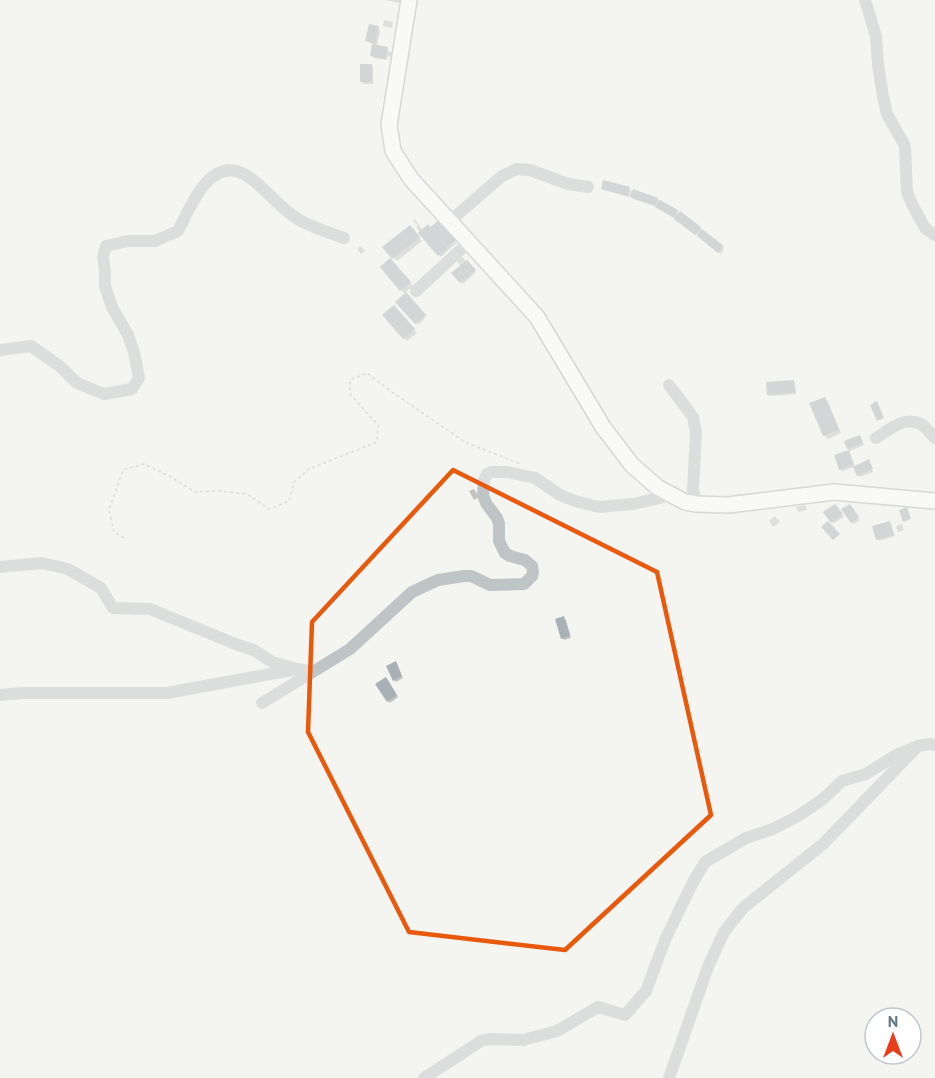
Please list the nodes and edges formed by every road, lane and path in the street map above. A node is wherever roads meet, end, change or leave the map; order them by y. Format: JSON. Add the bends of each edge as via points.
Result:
{"nodes":[{"id":1,"x":409,"y":0,"type":"edge"},
{"id":2,"x":865,"y":0,"type":"edge"},
{"id":3,"x":588,"y":187,"type":"dead end"},
{"id":4,"x":450,"y":221,"type":"junction"},
{"id":5,"x":935,"y":236,"type":"edge"},
{"id":6,"x":344,"y":238,"type":"dead end"},
{"id":7,"x":469,"y":242,"type":"junction"},
{"id":8,"x":416,"y":291,"type":"dead end"},
{"id":9,"x":0,"y":350,"type":"edge"},
{"id":10,"x":669,"y":385,"type":"dead end"},
{"id":11,"x":876,"y":438,"type":"dead end"},
{"id":12,"x":935,"y":438,"type":"edge"},
{"id":13,"x":527,"y":469,"type":"dead end"},
{"id":14,"x":672,"y":495,"type":"junction"},
{"id":15,"x":935,"y":501,"type":"edge"},
{"id":16,"x":696,"y":504,"type":"junction"},
{"id":17,"x":124,"y":538,"type":"dead end"},
{"id":18,"x":0,"y":567,"type":"edge"},
{"id":19,"x":297,"y":669,"type":"junction"},
{"id":20,"x":313,"y":672,"type":"junction"},
{"id":21,"x":0,"y":694,"type":"edge"},
{"id":22,"x":262,"y":704,"type":"dead end"},
{"id":23,"x":935,"y":745,"type":"edge"},
{"id":24,"x":918,"y":746,"type":"junction"},
{"id":25,"x":424,"y":1078,"type":"edge"},
{"id":26,"x":669,"y":1078,"type":"edge"}],
"edges":[{"from":1,"to":4,"type":"main road","via":[[388,125],[393,151],[411,179]]},
{"from":2,"to":5,"type":"street","via":[[876,36],[887,114],[905,146],[907,192],[925,228]]},
{"from":3,"to":4,"type":"street","via":[[517,169],[502,176]]},
{"from":4,"to":7,"type":"main road"},
{"from":6,"to":9,"type":"street","via":[[301,221],[238,171],[223,171],[208,179],[197,193],[178,231],[155,241],[106,246],[105,286],[128,335],[139,378],[132,389],[104,394],[77,382],[31,346]]},
{"from":7,"to":8,"type":"street"},
{"from":7,"to":14,"type":"main road","via":[[537,317],[603,427],[632,465]]},
{"from":10,"to":16,"type":"street","via":[[693,417]]},
{"from":11,"to":12,"type":"street","via":[[909,421],[922,425]]},
{"from":13,"to":17,"type":"path","via":[[465,442],[368,373],[350,380],[350,394],[378,425],[377,442],[309,469],[294,482],[290,501],[269,508],[247,494],[195,492],[144,464],[123,470],[109,510],[114,532]]},
{"from":14,"to":16,"type":"main road"},
{"from":14,"to":20,"type":"street","via":[[598,507],[560,495],[535,478],[491,472],[484,480],[483,495],[497,518],[499,541],[505,553],[532,566],[532,576],[524,584],[490,585],[471,576],[438,580],[412,592],[350,649]]},
{"from":15,"to":16,"type":"main road","via":[[834,492],[728,506]]},
{"from":18,"to":19,"type":"street","via":[[42,563],[68,569],[100,588],[113,608],[150,609]]},
{"from":19,"to":20,"type":"street"},
{"from":19,"to":21,"type":"street","via":[[167,693]]},
{"from":20,"to":22,"type":"street"},
{"from":23,"to":24,"type":"street"},
{"from":24,"to":25,"type":"street","via":[[866,774],[842,781],[798,816],[746,838],[705,862],[665,940],[646,991],[626,1015],[598,1007],[557,1031],[523,1040],[481,1041]]},
{"from":24,"to":26,"type":"street","via":[[823,844],[743,908],[724,932]]}]}
